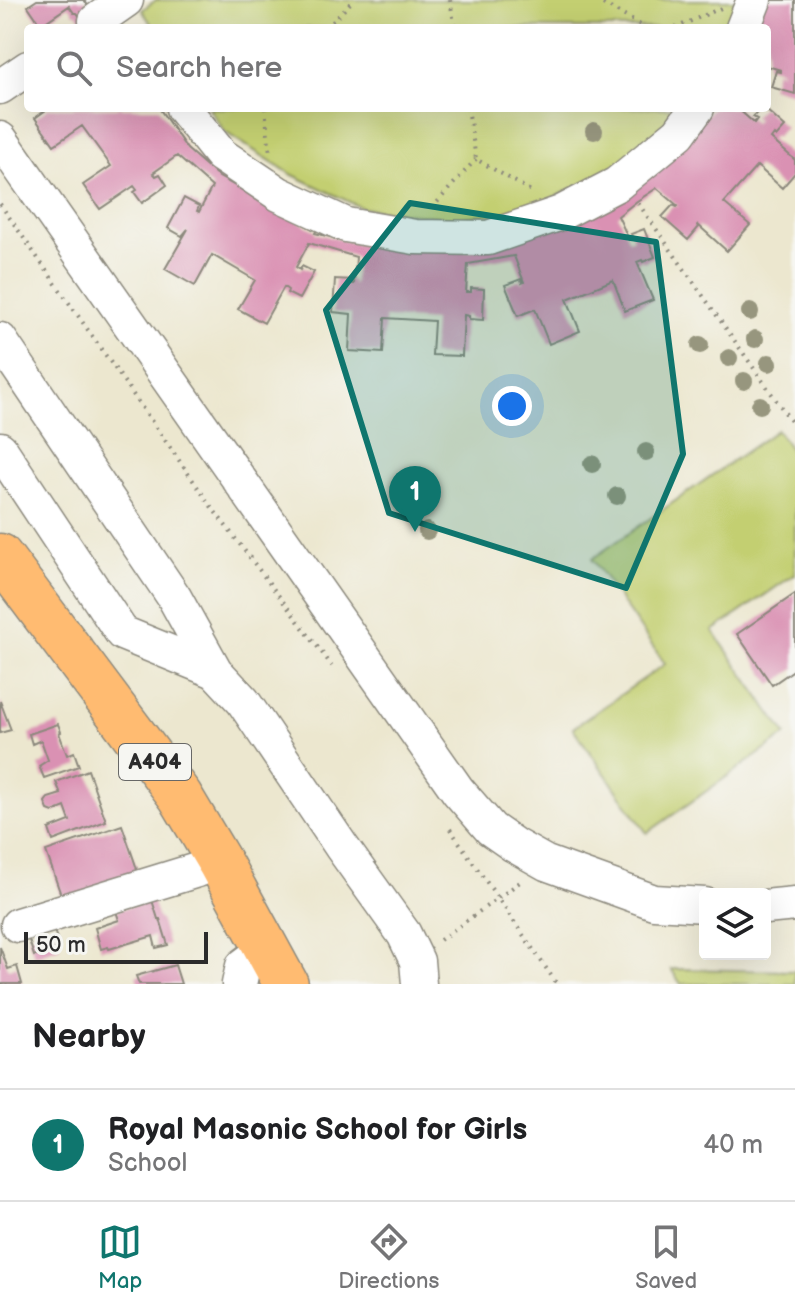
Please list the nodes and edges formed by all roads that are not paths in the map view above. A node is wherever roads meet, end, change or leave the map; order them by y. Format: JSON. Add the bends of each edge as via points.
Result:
{"nodes":[{"id":1,"x":24,"y":71,"type":"edge"},
{"id":2,"x":0,"y":87,"type":"edge"},
{"id":3,"x":186,"y":112,"type":"edge"},
{"id":4,"x":694,"y":112,"type":"edge"},
{"id":5,"x":0,"y":139,"type":"edge"},
{"id":6,"x":0,"y":340,"type":"edge"},
{"id":7,"x":0,"y":449,"type":"edge"},
{"id":8,"x":0,"y":556,"type":"edge"},
{"id":9,"x":215,"y":671,"type":"junction"},
{"id":10,"x":220,"y":863,"type":"junction"},
{"id":11,"x":795,"y":904,"type":"edge"},
{"id":12,"x":699,"y":905,"type":"edge"},
{"id":13,"x":771,"y":906,"type":"edge"},
{"id":14,"x":18,"y":925,"type":"dead end"},
{"id":15,"x":276,"y":966,"type":"edge"},
{"id":16,"x":418,"y":972,"type":"edge"},
{"id":17,"x":239,"y":984,"type":"edge"}],
"edges":[{"from":1,"to":2,"type":"lane"},
{"from":3,"to":4,"type":"lane","via":[[221,155],[275,191],[346,225],[408,236],[488,238],[564,211],[617,184],[679,133]]},
{"from":5,"to":12,"type":"lane","via":[[458,791],[491,829],[546,863],[654,902]]},
{"from":6,"to":9,"type":"lane","via":[[174,597]]},
{"from":7,"to":9,"type":"lane","via":[[122,633]]},
{"from":8,"to":10,"type":"main road","number":"A404","via":[[180,796]]},
{"from":9,"to":16,"type":"lane","via":[[243,701],[404,934]]},
{"from":10,"to":14,"type":"lane"},
{"from":10,"to":15,"type":"main road","number":"A404"},
{"from":11,"to":13,"type":"lane"},
{"from":15,"to":17,"type":"lane","via":[[243,966]]}]}
